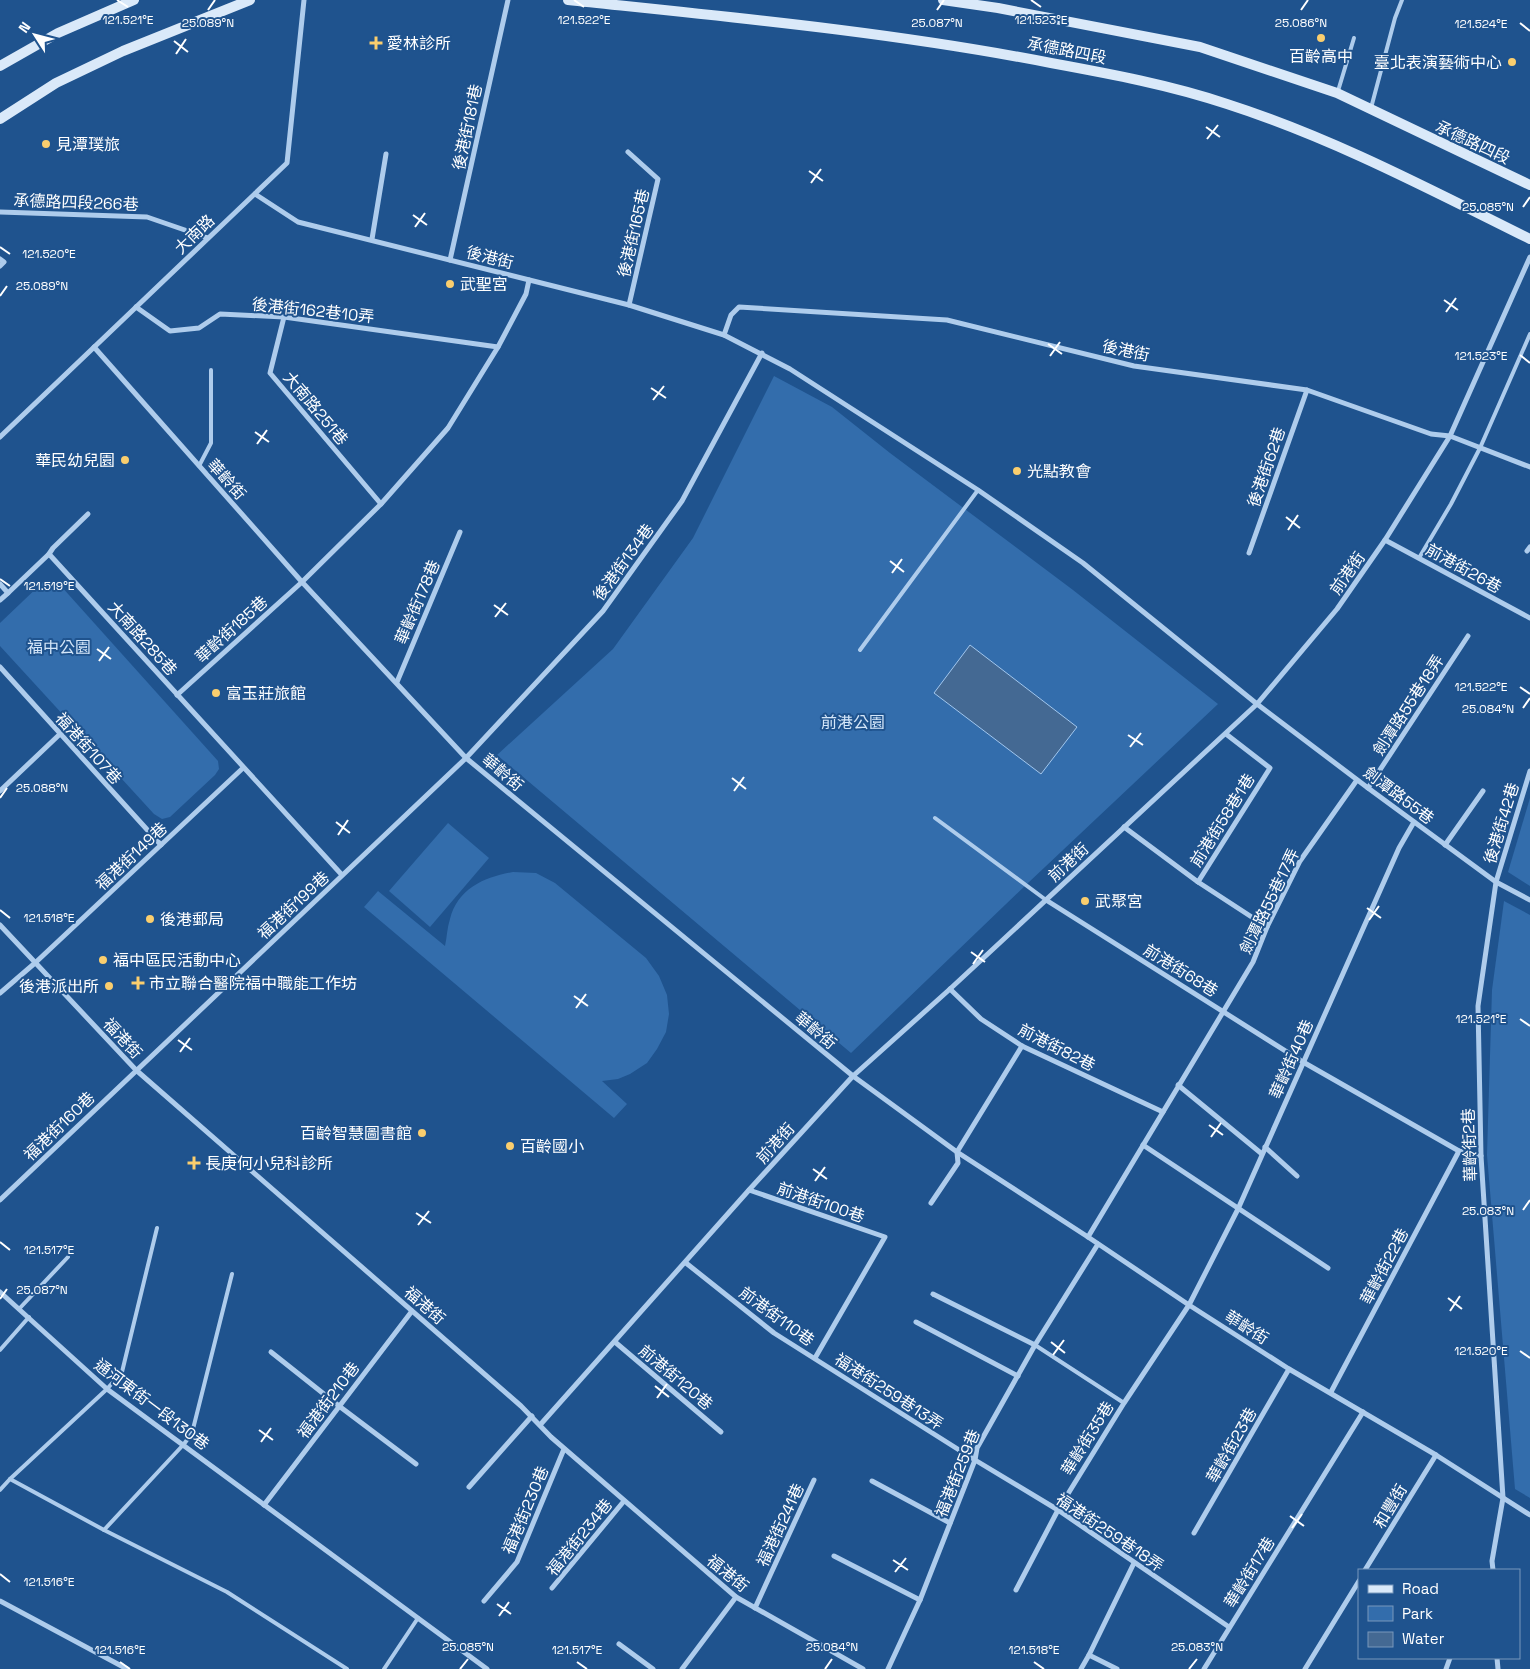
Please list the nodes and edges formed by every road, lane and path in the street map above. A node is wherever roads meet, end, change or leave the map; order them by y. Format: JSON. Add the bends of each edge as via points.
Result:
{"nodes":[{"id":1,"x":134,"y":0,"type":"edge"},
{"id":2,"x":250,"y":0,"type":"edge"},
{"id":3,"x":304,"y":0,"type":"edge"},
{"id":4,"x":508,"y":0,"type":"edge"},
{"id":5,"x":568,"y":0,"type":"edge"},
{"id":6,"x":944,"y":0,"type":"edge"},
{"id":7,"x":1402,"y":0,"type":"edge"},
{"id":8,"x":1354,"y":38,"type":"dead end"},
{"id":9,"x":0,"y":66,"type":"edge"},
{"id":10,"x":1337,"y":93,"type":"junction"},
{"id":11,"x":1371,"y":109,"type":"junction"},
{"id":12,"x":0,"y":119,"type":"edge"},
{"id":13,"x":628,"y":152,"type":"dead end"},
{"id":14,"x":386,"y":154,"type":"dead end"},
{"id":15,"x":1530,"y":185,"type":"edge"},
{"id":16,"x":255,"y":194,"type":"junction"},
{"id":17,"x":0,"y":212,"type":"edge"},
{"id":18,"x":208,"y":238,"type":"junction"},
{"id":19,"x":372,"y":239,"type":"junction"},
{"id":20,"x":1530,"y":239,"type":"edge"},
{"id":21,"x":1530,"y":257,"type":"edge"},
{"id":22,"x":0,"y":259,"type":"edge"},
{"id":23,"x":450,"y":260,"type":"junction"},
{"id":24,"x":0,"y":266,"type":"edge"},
{"id":25,"x":529,"y":280,"type":"junction"},
{"id":26,"x":629,"y":305,"type":"junction"},
{"id":27,"x":136,"y":307,"type":"junction"},
{"id":28,"x":284,"y":317,"type":"junction"},
{"id":29,"x":724,"y":334,"type":"junction"},
{"id":30,"x":1530,"y":334,"type":"edge"},
{"id":31,"x":94,"y":347,"type":"junction"},
{"id":32,"x":498,"y":347,"type":"junction"},
{"id":33,"x":762,"y":353,"type":"junction"},
{"id":34,"x":211,"y":370,"type":"dead end"},
{"id":35,"x":1307,"y":390,"type":"junction"},
{"id":36,"x":1450,"y":436,"type":"junction"},
{"id":37,"x":0,"y":437,"type":"edge"},
{"id":38,"x":1480,"y":448,"type":"junction"},
{"id":39,"x":199,"y":466,"type":"junction"},
{"id":40,"x":1530,"y":467,"type":"edge"},
{"id":41,"x":978,"y":490,"type":"junction"},
{"id":42,"x":381,"y":504,"type":"junction"},
{"id":43,"x":88,"y":514,"type":"dead end"},
{"id":44,"x":460,"y":532,"type":"dead end"},
{"id":45,"x":1385,"y":540,"type":"junction"},
{"id":46,"x":1249,"y":553,"type":"dead end"},
{"id":47,"x":50,"y":554,"type":"junction"},
{"id":48,"x":1419,"y":558,"type":"junction"},
{"id":49,"x":302,"y":582,"type":"junction"},
{"id":50,"x":0,"y":584,"type":"edge"},
{"id":51,"x":8,"y":593,"type":"junction"},
{"id":52,"x":0,"y":600,"type":"edge"},
{"id":53,"x":1530,"y":618,"type":"edge"},
{"id":54,"x":1468,"y":636,"type":"dead end"},
{"id":55,"x":860,"y":650,"type":"dead end"},
{"id":56,"x":0,"y":667,"type":"edge"},
{"id":57,"x":397,"y":682,"type":"junction"},
{"id":58,"x":177,"y":695,"type":"junction"},
{"id":59,"x":1257,"y":704,"type":"junction"},
{"id":60,"x":60,"y":734,"type":"junction"},
{"id":61,"x":1226,"y":734,"type":"junction"},
{"id":62,"x":466,"y":758,"type":"junction"},
{"id":63,"x":243,"y":768,"type":"junction"},
{"id":64,"x":1530,"y":771,"type":"edge"},
{"id":65,"x":1357,"y":780,"type":"junction"},
{"id":66,"x":1368,"y":788,"type":"junction"},
{"id":67,"x":0,"y":791,"type":"edge"},
{"id":68,"x":1483,"y":791,"type":"dead end"},
{"id":69,"x":935,"y":818,"type":"dead end"},
{"id":70,"x":1414,"y":822,"type":"junction"},
{"id":71,"x":1124,"y":827,"type":"junction"},
{"id":72,"x":161,"y":844,"type":"junction"},
{"id":73,"x":1445,"y":845,"type":"junction"},
{"id":74,"x":342,"y":875,"type":"junction"},
{"id":75,"x":1198,"y":882,"type":"junction"},
{"id":76,"x":1496,"y":882,"type":"junction"},
{"id":77,"x":1046,"y":900,"type":"junction"},
{"id":78,"x":1530,"y":900,"type":"edge"},
{"id":79,"x":0,"y":925,"type":"edge"},
{"id":80,"x":1267,"y":928,"type":"junction"},
{"id":81,"x":35,"y":963,"type":"junction"},
{"id":82,"x":950,"y":989,"type":"junction"},
{"id":83,"x":0,"y":993,"type":"edge"},
{"id":84,"x":1223,"y":1011,"type":"junction"},
{"id":85,"x":1022,"y":1046,"type":"junction"},
{"id":86,"x":1303,"y":1062,"type":"junction"},
{"id":87,"x":136,"y":1070,"type":"junction"},
{"id":88,"x":853,"y":1076,"type":"junction"},
{"id":89,"x":1178,"y":1085,"type":"junction"},
{"id":90,"x":1163,"y":1112,"type":"junction"},
{"id":91,"x":1142,"y":1145,"type":"junction"},
{"id":92,"x":1265,"y":1147,"type":"junction"},
{"id":93,"x":1459,"y":1151,"type":"junction"},
{"id":94,"x":957,"y":1152,"type":"junction"},
{"id":95,"x":1262,"y":1154,"type":"junction"},
{"id":96,"x":1481,"y":1156,"type":"junction"},
{"id":97,"x":1297,"y":1176,"type":"dead end"},
{"id":98,"x":750,"y":1190,"type":"junction"},
{"id":99,"x":0,"y":1200,"type":"edge"},
{"id":100,"x":931,"y":1203,"type":"dead end"},
{"id":101,"x":1238,"y":1209,"type":"junction"},
{"id":102,"x":157,"y":1228,"type":"dead end"},
{"id":103,"x":885,"y":1237,"type":"joint"},
{"id":104,"x":1088,"y":1237,"type":"junction"},
{"id":105,"x":1098,"y":1244,"type":"junction"},
{"id":106,"x":68,"y":1257,"type":"dead end"},
{"id":107,"x":686,"y":1262,"type":"junction"},
{"id":108,"x":1328,"y":1268,"type":"dead end"},
{"id":109,"x":232,"y":1274,"type":"dead end"},
{"id":110,"x":0,"y":1292,"type":"edge"},
{"id":111,"x":933,"y":1294,"type":"dead end"},
{"id":112,"x":1189,"y":1305,"type":"junction"},
{"id":113,"x":19,"y":1309,"type":"junction"},
{"id":114,"x":412,"y":1311,"type":"junction"},
{"id":115,"x":29,"y":1317,"type":"junction"},
{"id":116,"x":916,"y":1322,"type":"dead end"},
{"id":117,"x":615,"y":1342,"type":"junction"},
{"id":118,"x":1035,"y":1345,"type":"junction"},
{"id":119,"x":0,"y":1350,"type":"edge"},
{"id":120,"x":271,"y":1352,"type":"dead end"},
{"id":121,"x":815,"y":1358,"type":"junction"},
{"id":122,"x":1289,"y":1369,"type":"junction"},
{"id":123,"x":1018,"y":1376,"type":"junction"},
{"id":124,"x":107,"y":1389,"type":"junction"},
{"id":125,"x":1331,"y":1392,"type":"junction"},
{"id":126,"x":1124,"y":1403,"type":"junction"},
{"id":127,"x":339,"y":1406,"type":"junction"},
{"id":128,"x":1363,"y":1412,"type":"junction"},
{"id":129,"x":532,"y":1416,"type":"junction"},
{"id":130,"x":540,"y":1426,"type":"junction"},
{"id":131,"x":721,"y":1432,"type":"dead end"},
{"id":132,"x":184,"y":1444,"type":"junction"},
{"id":133,"x":564,"y":1449,"type":"junction"},
{"id":134,"x":1436,"y":1455,"type":"junction"},
{"id":135,"x":975,"y":1460,"type":"junction"},
{"id":136,"x":416,"y":1464,"type":"dead end"},
{"id":137,"x":10,"y":1479,"type":"junction"},
{"id":138,"x":814,"y":1480,"type":"dead end"},
{"id":139,"x":872,"y":1481,"type":"dead end"},
{"id":140,"x":469,"y":1487,"type":"dead end"},
{"id":141,"x":0,"y":1490,"type":"edge"},
{"id":142,"x":1503,"y":1498,"type":"junction"},
{"id":143,"x":624,"y":1501,"type":"junction"},
{"id":144,"x":264,"y":1505,"type":"junction"},
{"id":145,"x":1058,"y":1510,"type":"junction"},
{"id":146,"x":1530,"y":1514,"type":"edge"},
{"id":147,"x":950,"y":1523,"type":"junction"},
{"id":148,"x":104,"y":1530,"type":"junction"},
{"id":149,"x":1194,"y":1533,"type":"dead end"},
{"id":150,"x":834,"y":1556,"type":"dead end"},
{"id":151,"x":1492,"y":1561,"type":"junction"},
{"id":152,"x":1134,"y":1563,"type":"junction"},
{"id":153,"x":1366,"y":1569,"type":"edge"},
{"id":154,"x":1488,"y":1569,"type":"edge"},
{"id":155,"x":1493,"y":1569,"type":"edge"},
{"id":156,"x":1358,"y":1583,"type":"edge"},
{"id":157,"x":552,"y":1588,"type":"dead end"},
{"id":158,"x":1016,"y":1590,"type":"dead end"},
{"id":159,"x":736,"y":1597,"type":"junction"},
{"id":160,"x":920,"y":1600,"type":"junction"},
{"id":161,"x":0,"y":1601,"type":"edge"},
{"id":162,"x":484,"y":1601,"type":"dead end"},
{"id":163,"x":755,"y":1608,"type":"junction"},
{"id":164,"x":418,"y":1618,"type":"junction"},
{"id":165,"x":1229,"y":1627,"type":"junction"},
{"id":166,"x":618,"y":1644,"type":"dead end"},
{"id":167,"x":1090,"y":1655,"type":"junction"},
{"id":168,"x":127,"y":1669,"type":"edge"},
{"id":169,"x":347,"y":1669,"type":"edge"},
{"id":170,"x":384,"y":1669,"type":"edge"},
{"id":171,"x":487,"y":1669,"type":"edge"},
{"id":172,"x":653,"y":1669,"type":"edge"},
{"id":173,"x":682,"y":1669,"type":"edge"},
{"id":174,"x":863,"y":1669,"type":"edge"},
{"id":175,"x":888,"y":1669,"type":"edge"},
{"id":176,"x":1081,"y":1669,"type":"edge"},
{"id":177,"x":1117,"y":1669,"type":"edge"},
{"id":178,"x":1204,"y":1669,"type":"edge"},
{"id":179,"x":1305,"y":1669,"type":"edge"}],
"edges":[{"from":1,"to":9,"type":"main road","via":[[58,33]]},
{"from":2,"to":12,"type":"main road","via":[[122,51],[56,83]]},
{"from":3,"to":16,"type":"street","name":"大南路","via":[[287,163]]},
{"from":4,"to":23,"type":"street","name":"後港街181巷"},
{"from":5,"to":20,"type":"main road","name":"承德路四段","via":[[911,38],[1153,82],[1227,103],[1303,130]]},
{"from":6,"to":10,"type":"main road","name":"承德路四段","via":[[1200,47]]},
{"from":7,"to":11,"type":"lane"},
{"from":8,"to":10,"type":"lane"},
{"from":10,"to":11,"type":"main road","name":"承德路四段"},
{"from":11,"to":15,"type":"main road","name":"承德路四段"},
{"from":13,"to":26,"type":"street","name":"後港街165巷","via":[[658,179]]},
{"from":14,"to":19,"type":"street"},
{"from":16,"to":18,"type":"street","name":"大南路"},
{"from":16,"to":19,"type":"street","name":"後港街","via":[[298,222]]},
{"from":17,"to":18,"type":"street","name":"承德路四段266巷","via":[[147,217]]},
{"from":18,"to":27,"type":"street","name":"大南路"},
{"from":19,"to":23,"type":"street","name":"後港街"},
{"from":21,"to":36,"type":"street","name":"前港街"},
{"from":22,"to":24,"type":"street","via":[[4,262]]},
{"from":23,"to":25,"type":"street","name":"後港街"},
{"from":25,"to":26,"type":"street","name":"後港街"},
{"from":25,"to":32,"type":"street","via":[[526,294]]},
{"from":26,"to":29,"type":"street","name":"後港街"},
{"from":27,"to":28,"type":"street","name":"後港街162巷10弄","via":[[170,331],[199,328],[220,314]]},
{"from":27,"to":31,"type":"street","name":"大南路"},
{"from":28,"to":32,"type":"street","name":"後港街162巷10弄"},
{"from":28,"to":42,"type":"street","name":"大南路251巷","via":[[270,373]]},
{"from":29,"to":33,"type":"street","name":"後港街"},
{"from":29,"to":35,"type":"street","name":"後港街","via":[[731,315],[739,307],[947,320],[1134,366]]},
{"from":30,"to":38,"type":"lane"},
{"from":31,"to":37,"type":"street","name":"大南路"},
{"from":31,"to":39,"type":"street","name":"華齡街"},
{"from":32,"to":42,"type":"street","via":[[448,428]]},
{"from":33,"to":41,"type":"street","name":"後港街"},
{"from":33,"to":62,"type":"street","name":"後港街134巷","via":[[682,501],[608,603]]},
{"from":34,"to":39,"type":"lane","via":[[211,442]]},
{"from":35,"to":36,"type":"street","name":"後港街","via":[[1431,434]]},
{"from":35,"to":46,"type":"street","name":"後港街62巷"},
{"from":36,"to":38,"type":"street","name":"後港街"},
{"from":36,"to":45,"type":"street","name":"前港街"},
{"from":38,"to":40,"type":"street","name":"後港街"},
{"from":38,"to":48,"type":"lane"},
{"from":39,"to":49,"type":"street","name":"華齡街"},
{"from":41,"to":55,"type":"lane"},
{"from":41,"to":59,"type":"street","name":"後港街","via":[[1083,563]]},
{"from":42,"to":49,"type":"street"},
{"from":43,"to":47,"type":"street"},
{"from":44,"to":57,"type":"street","name":"華齡街178巷"},
{"from":45,"to":48,"type":"street","name":"前港街26巷"},
{"from":45,"to":59,"type":"street","name":"前港街","via":[[1337,609]]},
{"from":47,"to":51,"type":"street"},
{"from":47,"to":58,"type":"street","name":"大南路285巷"},
{"from":48,"to":53,"type":"street","name":"前港街26巷"},
{"from":49,"to":57,"type":"street","name":"華齡街"},
{"from":49,"to":58,"type":"street","name":"華齡街185巷"},
{"from":50,"to":51,"type":"street"},
{"from":51,"to":52,"type":"street"},
{"from":54,"to":66,"type":"street","name":"劍潭路55巷18弄"},
{"from":56,"to":60,"type":"street","name":"福港街107巷"},
{"from":57,"to":62,"type":"street","name":"華齡街"},
{"from":58,"to":63,"type":"street","name":"大南路285巷"},
{"from":59,"to":61,"type":"street","name":"前港街"},
{"from":59,"to":65,"type":"street","name":"劍潭路55巷"},
{"from":60,"to":67,"type":"street"},
{"from":60,"to":72,"type":"street","name":"福港街107巷"},
{"from":61,"to":71,"type":"street","name":"前港街"},
{"from":61,"to":75,"type":"street","name":"前港街58巷1巷","via":[[1270,768]]},
{"from":62,"to":74,"type":"street","name":"福港街199巷"},
{"from":62,"to":88,"type":"street","name":"華齡街"},
{"from":63,"to":72,"type":"street","name":"福港街149巷"},
{"from":63,"to":74,"type":"street","name":"大南路285巷"},
{"from":64,"to":76,"type":"street","name":"後港街42巷"},
{"from":65,"to":66,"type":"street","name":"劍潭路55巷"},
{"from":65,"to":80,"type":"street","name":"劍潭路55巷17弄","via":[[1300,862]]},
{"from":66,"to":70,"type":"street","name":"劍潭路55巷"},
{"from":68,"to":73,"type":"street"},
{"from":69,"to":77,"type":"lane"},
{"from":70,"to":73,"type":"street","name":"劍潭路55巷"},
{"from":70,"to":86,"type":"street","name":"華齡街40巷","via":[[1399,848]]},
{"from":71,"to":75,"type":"street"},
{"from":71,"to":77,"type":"street","name":"前港街"},
{"from":72,"to":81,"type":"street","name":"福港街149巷"},
{"from":73,"to":76,"type":"street","name":"劍潭路55巷"},
{"from":74,"to":87,"type":"street","name":"福港街199巷"},
{"from":75,"to":80,"type":"street"},
{"from":76,"to":78,"type":"street","name":"劍潭路55巷"},
{"from":76,"to":96,"type":"street","name":"華齡街2巷","via":[[1478,1006]]},
{"from":77,"to":82,"type":"street","name":"前港街"},
{"from":77,"to":84,"type":"street","name":"前港街68巷"},
{"from":79,"to":81,"type":"street","name":"福港街"},
{"from":80,"to":84,"type":"street","name":"劍潭路55巷17弄","via":[[1253,962]]},
{"from":81,"to":83,"type":"street","name":"福港街149巷"},
{"from":81,"to":87,"type":"street","name":"福港街"},
{"from":82,"to":85,"type":"street","name":"前港街82巷","via":[[981,1019]]},
{"from":82,"to":88,"type":"street","name":"前港街"},
{"from":84,"to":86,"type":"street","name":"前港街68巷"},
{"from":84,"to":89,"type":"street","name":"劍潭路55巷17弄"},
{"from":85,"to":90,"type":"street","name":"前港街82巷"},
{"from":85,"to":94,"type":"street"},
{"from":86,"to":92,"type":"street","name":"華齡街40巷"},
{"from":86,"to":93,"type":"street","name":"前港街68巷"},
{"from":87,"to":99,"type":"street","name":"福港街160巷"},
{"from":87,"to":114,"type":"street","name":"福港街"},
{"from":88,"to":94,"type":"street","name":"華齡街"},
{"from":88,"to":98,"type":"street","name":"前港街"},
{"from":89,"to":90,"type":"street","name":"劍潭路55巷17弄"},
{"from":89,"to":95,"type":"street"},
{"from":90,"to":91,"type":"street","name":"劍潭路55巷17弄"},
{"from":91,"to":101,"type":"street"},
{"from":91,"to":104,"type":"street","name":"劍潭路55巷17弄"},
{"from":92,"to":95,"type":"street","name":"華齡街40巷"},
{"from":92,"to":97,"type":"street"},
{"from":93,"to":96,"type":"street","name":"前港街68巷"},
{"from":93,"to":125,"type":"street","name":"華齡街22巷"},
{"from":94,"to":100,"type":"street","via":[[958,1163]]},
{"from":94,"to":104,"type":"street","name":"華齡街"},
{"from":95,"to":101,"type":"street","name":"華齡街40巷"},
{"from":96,"to":142,"type":"street","name":"華齡街2巷"},
{"from":98,"to":103,"type":"street","name":"前港街100巷"},
{"from":98,"to":107,"type":"street","name":"前港街"},
{"from":101,"to":108,"type":"street"},
{"from":101,"to":112,"type":"street","name":"華齡街40巷"},
{"from":102,"to":124,"type":"lane","via":[[122,1372]]},
{"from":103,"to":121,"type":"street","name":"前港街110巷"},
{"from":104,"to":105,"type":"street","name":"華齡街"},
{"from":105,"to":112,"type":"street","name":"華齡街"},
{"from":105,"to":118,"type":"street","name":"福港街259巷"},
{"from":106,"to":113,"type":"lane"},
{"from":107,"to":117,"type":"street","name":"前港街"},
{"from":107,"to":121,"type":"street","name":"前港街110巷","via":[[774,1333]]},
{"from":109,"to":132,"type":"lane","via":[[192,1433]]},
{"from":110,"to":113,"type":"street","name":"通河東街一段130巷"},
{"from":111,"to":118,"type":"street"},
{"from":112,"to":122,"type":"street","name":"華齡街"},
{"from":112,"to":126,"type":"street","name":"華齡街35巷"},
{"from":113,"to":115,"type":"street","name":"通河東街一段130巷"},
{"from":114,"to":127,"type":"street","name":"福港街210巷"},
{"from":114,"to":129,"type":"street","name":"福港街"},
{"from":115,"to":119,"type":"lane"},
{"from":115,"to":124,"type":"street","name":"通河東街一段130巷"},
{"from":116,"to":123,"type":"street"},
{"from":117,"to":130,"type":"street","name":"前港街"},
{"from":117,"to":131,"type":"street","name":"前港街120巷"},
{"from":118,"to":123,"type":"street","name":"福港街259巷"},
{"from":118,"to":126,"type":"lane"},
{"from":120,"to":127,"type":"street"},
{"from":121,"to":135,"type":"street","name":"福港街259巷13弄"},
{"from":122,"to":125,"type":"street","name":"華齡街"},
{"from":122,"to":149,"type":"street","name":"華齡街23巷"},
{"from":123,"to":135,"type":"street","name":"福港街259巷","via":[[977,1448]]},
{"from":124,"to":132,"type":"street","name":"通河東街一段130巷"},
{"from":124,"to":137,"type":"lane"},
{"from":125,"to":128,"type":"street","name":"華齡街"},
{"from":126,"to":145,"type":"street","name":"華齡街35巷"},
{"from":127,"to":136,"type":"street"},
{"from":127,"to":144,"type":"street","name":"福港街210巷"},
{"from":128,"to":134,"type":"street","name":"華齡街"},
{"from":128,"to":165,"type":"street","name":"華齡街17巷"},
{"from":129,"to":130,"type":"street","name":"福港街"},
{"from":129,"to":140,"type":"street"},
{"from":130,"to":133,"type":"street","name":"福港街"},
{"from":132,"to":144,"type":"street","name":"通河東街一段130巷"},
{"from":132,"to":148,"type":"lane"},
{"from":133,"to":143,"type":"street","name":"福港街"},
{"from":133,"to":162,"type":"street","name":"福港街230巷","via":[[517,1562]]},
{"from":134,"to":142,"type":"street","name":"華齡街"},
{"from":134,"to":153,"type":"street","name":"和豐街"},
{"from":135,"to":145,"type":"street","name":"福港街259巷18弄"},
{"from":135,"to":147,"type":"street","name":"福港街259巷"},
{"from":137,"to":141,"type":"lane"},
{"from":137,"to":148,"type":"lane"},
{"from":138,"to":163,"type":"street","name":"福港街241巷"},
{"from":139,"to":147,"type":"street"},
{"from":142,"to":146,"type":"street","name":"華齡街"},
{"from":142,"to":151,"type":"street","name":"華齡街2巷"},
{"from":143,"to":157,"type":"street","name":"福港街234巷"},
{"from":143,"to":159,"type":"street","name":"福港街"},
{"from":144,"to":164,"type":"street","name":"通河東街一段130巷"},
{"from":145,"to":152,"type":"street","name":"福港街259巷18弄"},
{"from":145,"to":158,"type":"street","name":"華齡街35巷"},
{"from":147,"to":160,"type":"street","name":"福港街259巷"},
{"from":148,"to":169,"type":"lane","via":[[227,1592]]},
{"from":150,"to":160,"type":"street"},
{"from":151,"to":154,"type":"street"},
{"from":151,"to":155,"type":"street"},
{"from":152,"to":165,"type":"street","name":"福港街259巷18弄"},
{"from":152,"to":167,"type":"street"},
{"from":156,"to":179,"type":"street"},
{"from":159,"to":163,"type":"street","name":"福港街"},
{"from":159,"to":173,"type":"street"},
{"from":160,"to":175,"type":"street","name":"福港街259巷"},
{"from":161,"to":168,"type":"street"},
{"from":163,"to":174,"type":"street","name":"福港街"},
{"from":164,"to":170,"type":"lane"},
{"from":164,"to":171,"type":"street","name":"通河東街一段130巷"},
{"from":165,"to":178,"type":"street","name":"華齡街17巷"},
{"from":166,"to":172,"type":"street"},
{"from":167,"to":176,"type":"street"},
{"from":167,"to":177,"type":"street"}]}
